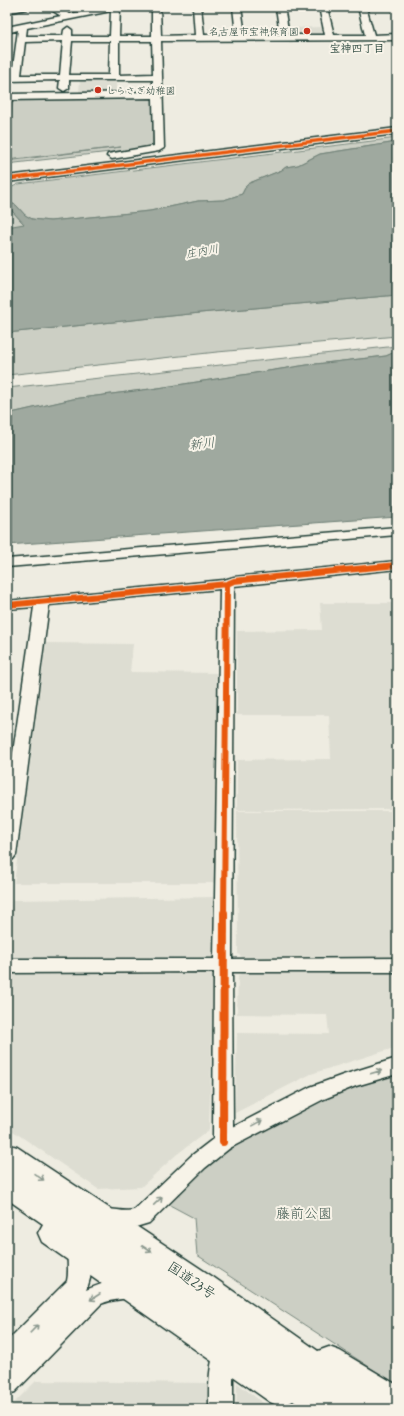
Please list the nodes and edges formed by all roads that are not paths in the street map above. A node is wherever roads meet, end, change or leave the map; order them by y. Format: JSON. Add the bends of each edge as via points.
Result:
{"nodes":[{"id":1,"x":24,"y":7,"type":"edge"},
{"id":2,"x":51,"y":7,"type":"edge"},
{"id":3,"x":116,"y":7,"type":"edge"},
{"id":4,"x":156,"y":7,"type":"edge"},
{"id":5,"x":197,"y":7,"type":"edge"},
{"id":6,"x":237,"y":7,"type":"edge"},
{"id":7,"x":280,"y":7,"type":"edge"},
{"id":8,"x":323,"y":7,"type":"edge"},
{"id":9,"x":362,"y":7,"type":"edge"},
{"id":10,"x":8,"y":8,"type":"edge"},
{"id":11,"x":69,"y":17,"type":"junction"},
{"id":12,"x":24,"y":26,"type":"junction"},
{"id":13,"x":7,"y":30,"type":"edge"},
{"id":14,"x":370,"y":37,"type":"junction"},
{"id":15,"x":397,"y":37,"type":"edge"},
{"id":16,"x":241,"y":38,"type":"junction"},
{"id":17,"x":285,"y":38,"type":"junction"},
{"id":18,"x":330,"y":38,"type":"junction"},
{"id":19,"x":22,"y":39,"type":"junction"},
{"id":20,"x":68,"y":39,"type":"junction"},
{"id":21,"x":114,"y":39,"type":"junction"},
{"id":22,"x":157,"y":39,"type":"junction"},
{"id":23,"x":200,"y":39,"type":"junction"},
{"id":24,"x":114,"y":77,"type":"junction"},
{"id":25,"x":158,"y":77,"type":"junction"},
{"id":26,"x":11,"y":78,"type":"edge"},
{"id":27,"x":64,"y":78,"type":"junction"},
{"id":28,"x":158,"y":95,"type":"junction"},
{"id":29,"x":63,"y":96,"type":"junction"},
{"id":30,"x":8,"y":100,"type":"edge"},
{"id":31,"x":397,"y":126,"type":"edge"},
{"id":32,"x":397,"y":131,"type":"edge"},
{"id":33,"x":86,"y":164,"type":"junction"},
{"id":34,"x":7,"y":173,"type":"edge"},
{"id":35,"x":7,"y":179,"type":"edge"},
{"id":36,"x":397,"y":531,"type":"edge"},
{"id":37,"x":7,"y":563,"type":"edge"},
{"id":38,"x":397,"y":565,"type":"edge"},
{"id":39,"x":227,"y":584,"type":"junction"},
{"id":40,"x":42,"y":601,"type":"junction"},
{"id":41,"x":7,"y":605,"type":"edge"},
{"id":42,"x":7,"y":855,"type":"edge"},
{"id":43,"x":397,"y":965,"type":"edge"},
{"id":44,"x":7,"y":966,"type":"edge"},
{"id":45,"x":223,"y":966,"type":"junction"},
{"id":46,"x":397,"y":1066,"type":"edge"},
{"id":47,"x":223,"y":1142,"type":"junction"},
{"id":48,"x":7,"y":1155,"type":"edge"},
{"id":49,"x":7,"y":1183,"type":"edge"},
{"id":50,"x":7,"y":1200,"type":"edge"},
{"id":51,"x":97,"y":1217,"type":"junction"},
{"id":52,"x":78,"y":1250,"type":"junction"},
{"id":53,"x":202,"y":1286,"type":"junction"},
{"id":54,"x":132,"y":1289,"type":"junction"},
{"id":55,"x":225,"y":1353,"type":"junction"},
{"id":56,"x":7,"y":1357,"type":"edge"},
{"id":57,"x":7,"y":1386,"type":"edge"},
{"id":58,"x":397,"y":1402,"type":"edge"},
{"id":59,"x":221,"y":1409,"type":"edge"},
{"id":60,"x":305,"y":1409,"type":"edge"},
{"id":61,"x":330,"y":1409,"type":"edge"},
{"id":62,"x":375,"y":1409,"type":"edge"}],
"edges":[{"from":1,"to":10,"type":"street"},
{"from":2,"to":11,"type":"street"},
{"from":3,"to":11,"type":"street"},
{"from":3,"to":21,"type":"street"},
{"from":4,"to":22,"type":"street"},
{"from":5,"to":23,"type":"street"},
{"from":6,"to":16,"type":"street"},
{"from":7,"to":17,"type":"street"},
{"from":8,"to":18,"type":"street"},
{"from":9,"to":14,"type":"street"},
{"from":11,"to":12,"type":"street"},
{"from":11,"to":20,"type":"street"},
{"from":12,"to":13,"type":"street"},
{"from":12,"to":19,"type":"street"},
{"from":14,"to":15,"type":"street"},
{"from":14,"to":18,"type":"street"},
{"from":16,"to":17,"type":"street"},
{"from":16,"to":23,"type":"street"},
{"from":17,"to":18,"type":"street"},
{"from":19,"to":20,"type":"street"},
{"from":19,"to":26,"type":"street"},
{"from":20,"to":21,"type":"street"},
{"from":20,"to":27,"type":"street"},
{"from":21,"to":22,"type":"street"},
{"from":21,"to":24,"type":"street"},
{"from":22,"to":23,"type":"street"},
{"from":22,"to":25,"type":"street"},
{"from":24,"to":25,"type":"street"},
{"from":24,"to":27,"type":"street"},
{"from":25,"to":28,"type":"street"},
{"from":26,"to":27,"type":"street"},
{"from":27,"to":29,"type":"street"},
{"from":28,"to":29,"type":"street"},
{"from":28,"to":33,"type":"street","via":[[159,148],[97,159]]},
{"from":29,"to":30,"type":"street"},
{"from":31,"to":33,"type":"street"},
{"from":32,"to":35,"type":"street"},
{"from":33,"to":34,"type":"street"},
{"from":36,"to":37,"type":"street"},
{"from":38,"to":39,"type":"street","via":[[234,581]]},
{"from":39,"to":40,"type":"street"},
{"from":39,"to":45,"type":"street"},
{"from":40,"to":41,"type":"street"},
{"from":40,"to":42,"type":"street"},
{"from":43,"to":45,"type":"street"},
{"from":44,"to":45,"type":"street"},
{"from":45,"to":47,"type":"street"},
{"from":47,"to":46,"type":"street","one_way":true,"via":[[317,1093]]},
{"from":51,"to":47,"type":"street","one_way":true,"via":[[129,1220],[141,1217],[198,1162]]},
{"from":48,"to":51,"type":"highway","name":"国道23号","one_way":true},
{"from":49,"to":61,"type":"highway","name":"国道23号","via":[[228,1335]]},
{"from":50,"to":52,"type":"highway"},
{"from":51,"to":53,"type":"highway","name":"国道23号","one_way":true},
{"from":52,"to":54,"type":"highway"},
{"from":56,"to":52,"type":"street","one_way":true,"via":[[77,1285],[80,1272]]},
{"from":53,"to":58,"type":"highway"},
{"from":53,"to":62,"type":"highway","name":"国道23号"},
{"from":54,"to":55,"type":"highway"},
{"from":54,"to":57,"type":"street","one_way":true,"via":[[109,1290],[93,1297]]},
{"from":55,"to":59,"type":"street","via":[[221,1379]]},
{"from":55,"to":60,"type":"highway"}]}
